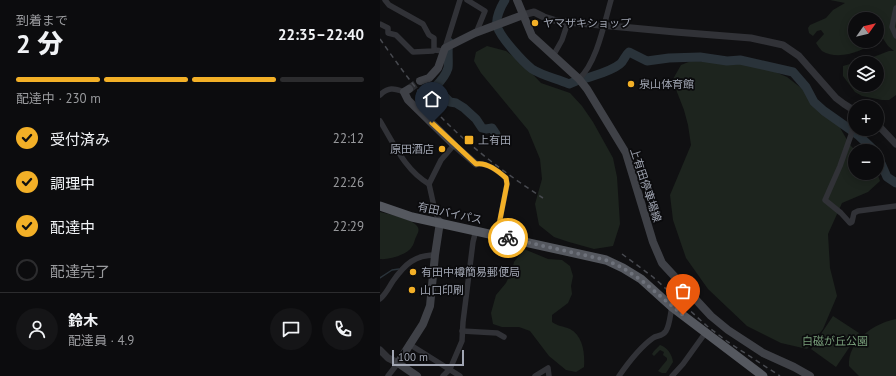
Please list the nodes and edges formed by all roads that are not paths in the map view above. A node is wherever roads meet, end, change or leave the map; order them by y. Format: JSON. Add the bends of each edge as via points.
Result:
{"nodes":[{"id":1,"x":385,"y":0,"type":"edge"},
{"id":2,"x":460,"y":0,"type":"edge"},
{"id":3,"x":467,"y":0,"type":"edge"},
{"id":4,"x":517,"y":0,"type":"edge"},
{"id":5,"x":611,"y":0,"type":"edge"},
{"id":6,"x":896,"y":8,"type":"edge"},
{"id":7,"x":523,"y":15,"type":"junction"},
{"id":8,"x":568,"y":22,"type":"junction"},
{"id":9,"x":380,"y":24,"type":"edge"},
{"id":10,"x":604,"y":25,"type":"junction"},
{"id":11,"x":476,"y":33,"type":"junction"},
{"id":12,"x":896,"y":36,"type":"edge"},
{"id":13,"x":434,"y":50,"type":"junction"},
{"id":14,"x":444,"y":50,"type":"junction"},
{"id":15,"x":553,"y":56,"type":"junction"},
{"id":16,"x":579,"y":79,"type":"junction"},
{"id":17,"x":420,"y":81,"type":"tunnel mouth"},
{"id":18,"x":407,"y":90,"type":"joint"},
{"id":19,"x":380,"y":95,"type":"edge"},
{"id":20,"x":848,"y":107,"type":"edge"},
{"id":21,"x":380,"y":121,"type":"edge"},
{"id":22,"x":884,"y":131,"type":"edge"},
{"id":23,"x":851,"y":136,"type":"edge"},
{"id":24,"x":896,"y":144,"type":"edge"},
{"id":25,"x":454,"y":145,"type":"junction"},
{"id":26,"x":476,"y":164,"type":"joint"},
{"id":27,"x":429,"y":184,"type":"junction"},
{"id":28,"x":380,"y":206,"type":"edge"},
{"id":29,"x":896,"y":206,"type":"edge"},
{"id":30,"x":440,"y":222,"type":"junction"},
{"id":31,"x":476,"y":230,"type":"junction"},
{"id":32,"x":497,"y":235,"type":"junction"},
{"id":33,"x":435,"y":255,"type":"junction"},
{"id":34,"x":380,"y":299,"type":"edge"},
{"id":35,"x":672,"y":307,"type":"junction"},
{"id":36,"x":462,"y":332,"type":"junction"},
{"id":37,"x":706,"y":332,"type":"junction"},
{"id":38,"x":504,"y":337,"type":"dead end"},
{"id":39,"x":410,"y":344,"type":"junction"},
{"id":40,"x":380,"y":350,"type":"edge"},
{"id":41,"x":398,"y":363,"type":"junction"},
{"id":42,"x":450,"y":369,"type":"junction"},
{"id":43,"x":388,"y":376,"type":"edge"},
{"id":44,"x":418,"y":376,"type":"edge"},
{"id":45,"x":443,"y":376,"type":"edge"},
{"id":46,"x":460,"y":376,"type":"edge"},
{"id":47,"x":534,"y":376,"type":"edge"},
{"id":48,"x":549,"y":376,"type":"edge"},
{"id":49,"x":619,"y":376,"type":"edge"},
{"id":50,"x":672,"y":376,"type":"edge"},
{"id":51,"x":763,"y":376,"type":"edge"},
{"id":52,"x":810,"y":376,"type":"edge"}],
"edges":[{"from":1,"to":13,"type":"street","via":[[389,5],[423,24],[429,35],[434,38]]},
{"from":2,"to":14,"type":"street"},
{"from":3,"to":11,"type":"street","via":[[485,11]]},
{"from":4,"to":7,"type":"main road","name":"上有田停車場線"},
{"from":5,"to":10,"type":"street"},
{"from":6,"to":12,"type":"street","via":[[892,27]]},
{"from":7,"to":8,"type":"street","via":[[534,12],[557,21]]},
{"from":7,"to":11,"type":"main road"},
{"from":7,"to":15,"type":"main road","name":"上有田停車場線","via":[[532,36]]},
{"from":8,"to":10,"type":"street"},
{"from":8,"to":15,"type":"street"},
{"from":9,"to":13,"type":"street","via":[[388,27],[388,33],[396,35],[414,52]]},
{"from":10,"to":16,"type":"street","via":[[589,68]]},
{"from":10,"to":20,"type":"street","via":[[751,38],[783,45],[799,56],[836,98]]},
{"from":11,"to":14,"type":"main road"},
{"from":13,"to":14,"type":"street"},
{"from":14,"to":17,"type":"main road","via":[[438,68],[429,78]]},
{"from":15,"to":16,"type":"main road","name":"上有田停車場線"},
{"from":16,"to":52,"type":"main road","name":"上有田停車場線","via":[[626,154],[662,263],[711,316],[728,330],[763,353]]},
{"from":18,"to":19,"type":"street","via":[[390,88]]},
{"from":18,"to":25,"type":"main road","via":[[408,100]]},
{"from":21,"to":27,"type":"street","via":[[408,166]]},
{"from":22,"to":24,"type":"street"},
{"from":23,"to":29,"type":"street","via":[[824,200],[850,223],[854,213],[858,211]]},
{"from":25,"to":26,"type":"street"},
{"from":25,"to":27,"type":"street","via":[[441,160]]},
{"from":26,"to":32,"type":"street","via":[[481,163],[490,167],[506,178]]},
{"from":27,"to":30,"type":"street"},
{"from":28,"to":30,"type":"highway","name":"有田バイパス","via":[[412,217]]},
{"from":30,"to":31,"type":"highway","name":"有田バイパス"},
{"from":30,"to":33,"type":"main road"},
{"from":31,"to":32,"type":"highway","name":"有田バイパス"},
{"from":31,"to":36,"type":"street"},
{"from":32,"to":35,"type":"highway","name":"有田バイパス","via":[[606,260],[641,280]]},
{"from":33,"to":34,"type":"street","via":[[416,258],[400,273]]},
{"from":33,"to":39,"type":"main road","via":[[430,306],[423,324]]},
{"from":35,"to":37,"type":"highway","name":"有田バイパス"},
{"from":35,"to":49,"type":"street","via":[[666,332],[662,336],[654,337],[639,351]]},
{"from":36,"to":38,"type":"street","via":[[497,333]]},
{"from":36,"to":42,"type":"street","via":[[462,341]]},
{"from":37,"to":50,"type":"street"},
{"from":37,"to":51,"type":"highway","name":"有田バイパス"},
{"from":39,"to":41,"type":"main road"},
{"from":39,"to":42,"type":"street"},
{"from":40,"to":41,"type":"street"},
{"from":41,"to":43,"type":"street"},
{"from":41,"to":44,"type":"main road"},
{"from":42,"to":45,"type":"street"},
{"from":42,"to":46,"type":"street"},
{"from":47,"to":48,"type":"street","via":[[548,368]]}]}
